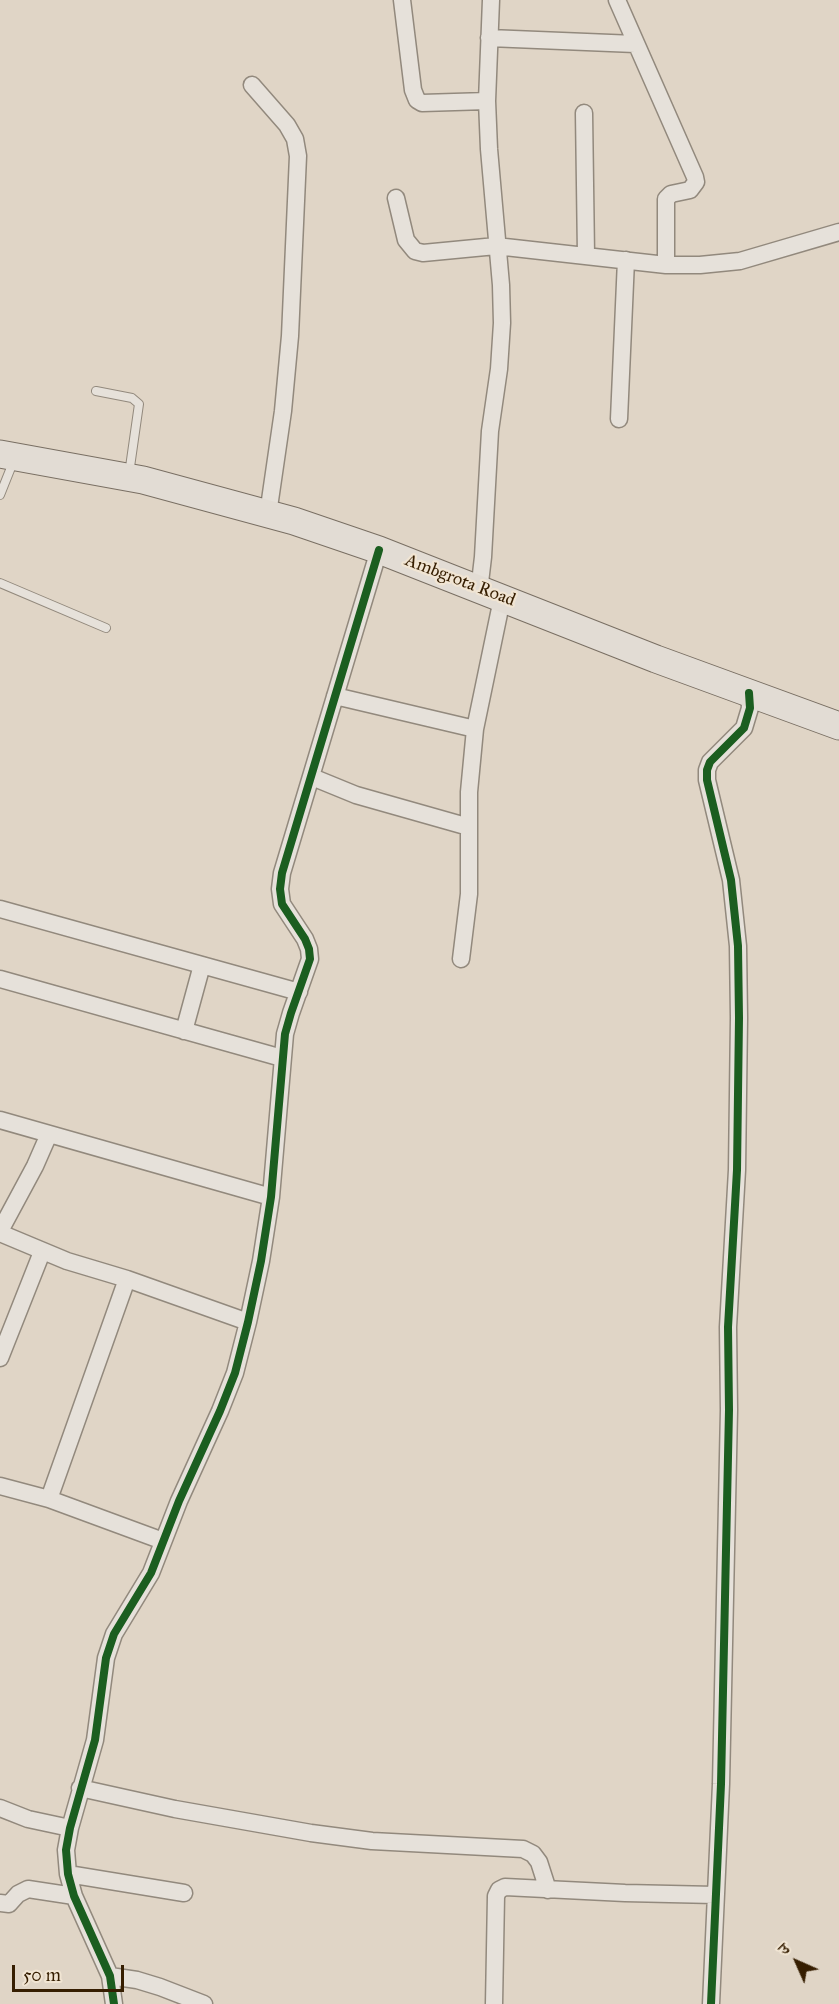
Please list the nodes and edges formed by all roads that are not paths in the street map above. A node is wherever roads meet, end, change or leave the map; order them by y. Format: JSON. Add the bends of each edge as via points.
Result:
{"nodes":[{"id":1,"x":402,"y":0,"type":"edge"},
{"id":2,"x":491,"y":0,"type":"edge"},
{"id":3,"x":616,"y":0,"type":"edge"},
{"id":4,"x":489,"y":38,"type":"junction"},
{"id":5,"x":635,"y":44,"type":"junction"},
{"id":6,"x":252,"y":85,"type":"dead end"},
{"id":7,"x":487,"y":101,"type":"junction"},
{"id":8,"x":584,"y":113,"type":"dead end"},
{"id":9,"x":396,"y":198,"type":"dead end"},
{"id":10,"x":839,"y":232,"type":"edge"},
{"id":11,"x":496,"y":246,"type":"junction"},
{"id":12,"x":586,"y":255,"type":"junction"},
{"id":13,"x":626,"y":261,"type":"junction"},
{"id":14,"x":666,"y":265,"type":"junction"},
{"id":15,"x":96,"y":391,"type":"dead end"},
{"id":16,"x":620,"y":419,"type":"dead end"},
{"id":17,"x":7,"y":455,"type":"edge"},
{"id":18,"x":129,"y":477,"type":"junction"},
{"id":19,"x":0,"y":495,"type":"edge"},
{"id":20,"x":268,"y":514,"type":"junction"},
{"id":21,"x":379,"y":550,"type":"junction"},
{"id":22,"x":0,"y":584,"type":"edge"},
{"id":23,"x":491,"y":595,"type":"junction"},
{"id":24,"x":106,"y":627,"type":"dead end"},
{"id":25,"x":749,"y":693,"type":"junction"},
{"id":26,"x":335,"y":696,"type":"junction"},
{"id":27,"x":839,"y":726,"type":"edge"},
{"id":28,"x":475,"y":729,"type":"junction"},
{"id":29,"x":312,"y":777,"type":"junction"},
{"id":30,"x":469,"y":827,"type":"junction"},
{"id":31,"x":0,"y":909,"type":"edge"},
{"id":32,"x":461,"y":959,"type":"dead end"},
{"id":33,"x":202,"y":965,"type":"junction"},
{"id":34,"x":0,"y":979,"type":"edge"},
{"id":35,"x":299,"y":992,"type":"junction"},
{"id":36,"x":184,"y":1031,"type":"junction"},
{"id":37,"x":282,"y":1058,"type":"junction"},
{"id":38,"x":0,"y":1120,"type":"edge"},
{"id":39,"x":49,"y":1134,"type":"junction"},
{"id":40,"x":271,"y":1197,"type":"junction"},
{"id":41,"x":0,"y":1232,"type":"edge"},
{"id":42,"x":42,"y":1252,"type":"junction"},
{"id":43,"x":127,"y":1279,"type":"junction"},
{"id":44,"x":248,"y":1322,"type":"junction"},
{"id":45,"x":0,"y":1358,"type":"edge"},
{"id":46,"x":0,"y":1486,"type":"edge"},
{"id":47,"x":50,"y":1499,"type":"junction"},
{"id":48,"x":163,"y":1541,"type":"junction"},
{"id":49,"x":80,"y":1788,"type":"junction"},
{"id":50,"x":0,"y":1808,"type":"edge"},
{"id":51,"x":70,"y":1828,"type":"junction"},
{"id":52,"x":68,"y":1874,"type":"junction"},
{"id":53,"x":548,"y":1890,"type":"junction"},
{"id":54,"x":184,"y":1893,"type":"dead end"},
{"id":55,"x":715,"y":1895,"type":"junction"},
{"id":56,"x":74,"y":1896,"type":"junction"},
{"id":57,"x":0,"y":1903,"type":"edge"},
{"id":58,"x":110,"y":1976,"type":"junction"},
{"id":59,"x":114,"y":2004,"type":"edge"},
{"id":60,"x":204,"y":2004,"type":"edge"},
{"id":61,"x":494,"y":2004,"type":"edge"},
{"id":62,"x":711,"y":2004,"type":"edge"}],
"edges":[{"from":1,"to":7,"type":"street","via":[[417,100]]},
{"from":2,"to":4,"type":"street"},
{"from":3,"to":5,"type":"street"},
{"from":4,"to":5,"type":"street"},
{"from":4,"to":7,"type":"street"},
{"from":5,"to":14,"type":"street","via":[[696,182],[690,190],[666,199]]},
{"from":6,"to":20,"type":"street","via":[[287,125],[298,156],[290,336]]},
{"from":7,"to":11,"type":"street"},
{"from":8,"to":12,"type":"street"},
{"from":9,"to":11,"type":"street","via":[[406,240],[415,251]]},
{"from":10,"to":14,"type":"street","via":[[740,261]]},
{"from":11,"to":12,"type":"street"},
{"from":11,"to":23,"type":"street","via":[[502,323],[483,557]]},
{"from":12,"to":13,"type":"street"},
{"from":13,"to":14,"type":"street"},
{"from":13,"to":16,"type":"street"},
{"from":15,"to":18,"type":"lane","via":[[132,398],[139,404]]},
{"from":17,"to":18,"type":"main road","name":"Ambgrota Road"},
{"from":17,"to":19,"type":"lane"},
{"from":18,"to":20,"type":"main road","name":"Ambgrota Road"},
{"from":20,"to":21,"type":"main road","name":"Ambgrota Road"},
{"from":21,"to":23,"type":"main road","name":"Ambgrota Road"},
{"from":21,"to":26,"type":"street"},
{"from":22,"to":24,"type":"lane"},
{"from":23,"to":25,"type":"main road","name":"Ambgrota Road"},
{"from":23,"to":28,"type":"street"},
{"from":25,"to":27,"type":"main road","name":"Ambgrota Road"},
{"from":25,"to":55,"type":"street","via":[[748,719],[736,738],[710,762],[707,780],[730,880],[738,946],[739,1018]]},
{"from":26,"to":28,"type":"street"},
{"from":26,"to":29,"type":"street"},
{"from":28,"to":30,"type":"street"},
{"from":29,"to":30,"type":"street","via":[[356,795]]},
{"from":29,"to":35,"type":"street","via":[[280,889],[282,904],[309,950],[310,959]]},
{"from":30,"to":32,"type":"street","via":[[469,894]]},
{"from":31,"to":33,"type":"street"},
{"from":33,"to":35,"type":"street"},
{"from":33,"to":36,"type":"street"},
{"from":34,"to":36,"type":"street"},
{"from":35,"to":37,"type":"street","via":[[285,1034]]},
{"from":36,"to":37,"type":"street"},
{"from":37,"to":40,"type":"street"},
{"from":38,"to":39,"type":"street"},
{"from":39,"to":40,"type":"street"},
{"from":39,"to":41,"type":"street"},
{"from":40,"to":44,"type":"street"},
{"from":41,"to":42,"type":"street"},
{"from":42,"to":43,"type":"street"},
{"from":42,"to":45,"type":"street"},
{"from":43,"to":44,"type":"street"},
{"from":43,"to":47,"type":"street"},
{"from":44,"to":48,"type":"street","via":[[235,1373]]},
{"from":46,"to":47,"type":"street"},
{"from":47,"to":48,"type":"street"},
{"from":48,"to":49,"type":"street","via":[[151,1573],[114,1634],[106,1658],[95,1740]]},
{"from":49,"to":51,"type":"street"},
{"from":49,"to":53,"type":"street","via":[[311,1833],[372,1841],[523,1849],[539,1862]]},
{"from":50,"to":51,"type":"street"},
{"from":51,"to":52,"type":"street","via":[[66,1850]]},
{"from":52,"to":54,"type":"street"},
{"from":52,"to":56,"type":"street"},
{"from":53,"to":55,"type":"street"},
{"from":53,"to":61,"type":"street","via":[[506,1887],[496,1896]]},
{"from":55,"to":62,"type":"street"},
{"from":56,"to":57,"type":"street","via":[[23,1890],[9,1904]]},
{"from":56,"to":58,"type":"street"},
{"from":58,"to":59,"type":"street"},
{"from":58,"to":60,"type":"street","via":[[137,1980]]}]}
